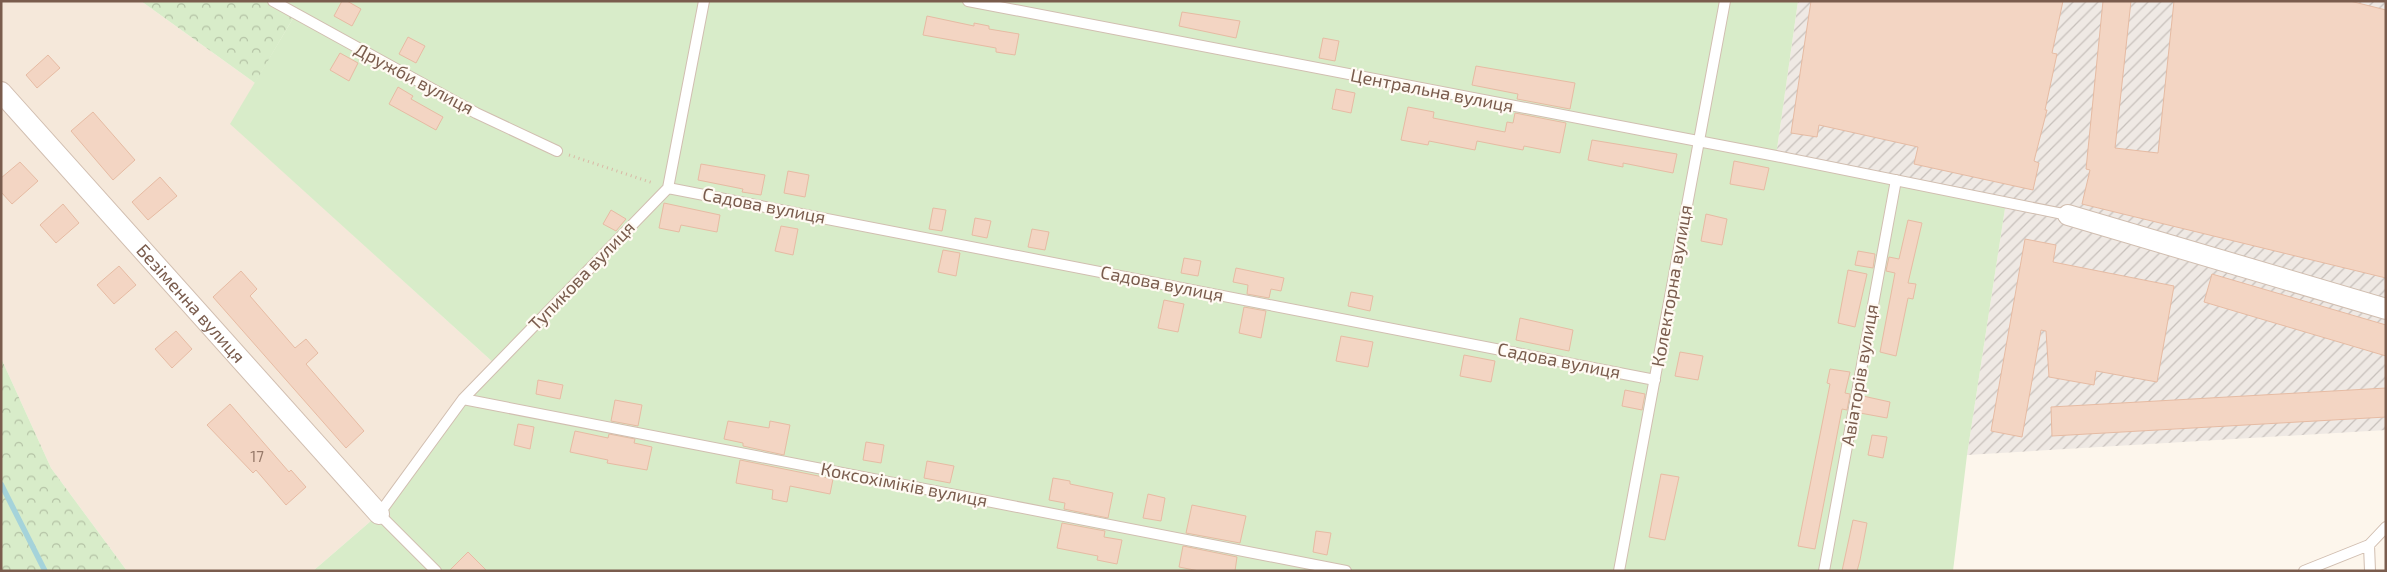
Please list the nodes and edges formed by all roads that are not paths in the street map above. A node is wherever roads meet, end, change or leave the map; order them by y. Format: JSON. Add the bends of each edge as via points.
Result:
{"nodes":[{"id":1,"x":273,"y":1,"type":"edge"},
{"id":2,"x":704,"y":1,"type":"edge"},
{"id":3,"x":968,"y":1,"type":"edge"},
{"id":4,"x":1725,"y":1,"type":"edge"},
{"id":5,"x":1,"y":92,"type":"edge"},
{"id":6,"x":1699,"y":143,"type":"junction"},
{"id":7,"x":558,"y":151,"type":"road end"},
{"id":8,"x":1896,"y":180,"type":"junction"},
{"id":9,"x":668,"y":188,"type":"junction"},
{"id":10,"x":2068,"y":216,"type":"joint"},
{"id":11,"x":2386,"y":309,"type":"edge"},
{"id":12,"x":1655,"y":380,"type":"junction"},
{"id":13,"x":463,"y":399,"type":"junction"},
{"id":14,"x":379,"y":514,"type":"junction"},
{"id":15,"x":2386,"y":527,"type":"edge"},
{"id":16,"x":2370,"y":545,"type":"junction"},
{"id":17,"x":436,"y":571,"type":"edge"},
{"id":18,"x":1346,"y":571,"type":"edge"},
{"id":19,"x":1620,"y":571,"type":"edge"},
{"id":20,"x":1824,"y":571,"type":"edge"},
{"id":21,"x":2304,"y":571,"type":"edge"},
{"id":22,"x":2370,"y":571,"type":"edge"}],
"edges":[{"from":1,"to":7,"type":"lane","name":"Дружби вулиця","via":[[476,113]]},
{"from":2,"to":9,"type":"lane"},
{"from":3,"to":6,"type":"lane","name":"Центральна вулиця"},
{"from":4,"to":6,"type":"lane","name":"Колекторна вулиця"},
{"from":5,"to":14,"type":"street","name":"Безіменна вулиця"},
{"from":6,"to":8,"type":"lane","name":"Центральна вулиця"},
{"from":6,"to":12,"type":"lane","name":"Колекторна вулиця"},
{"from":8,"to":10,"type":"lane","name":"Центральна вулиця"},
{"from":8,"to":20,"type":"lane","name":"Авіаторів вулиця"},
{"from":9,"to":12,"type":"lane","name":"Садова вулиця"},
{"from":9,"to":13,"type":"lane","name":"Тупикова вулиця"},
{"from":10,"to":11,"type":"street"},
{"from":12,"to":19,"type":"lane","name":"Колекторна вулиця"},
{"from":13,"to":14,"type":"lane","name":"Тупикова вулиця"},
{"from":13,"to":18,"type":"lane","name":"Коксохіміків вулиця"},
{"from":14,"to":17,"type":"lane"},
{"from":15,"to":16,"type":"lane"},
{"from":16,"to":21,"type":"lane"},
{"from":16,"to":22,"type":"lane"}]}
